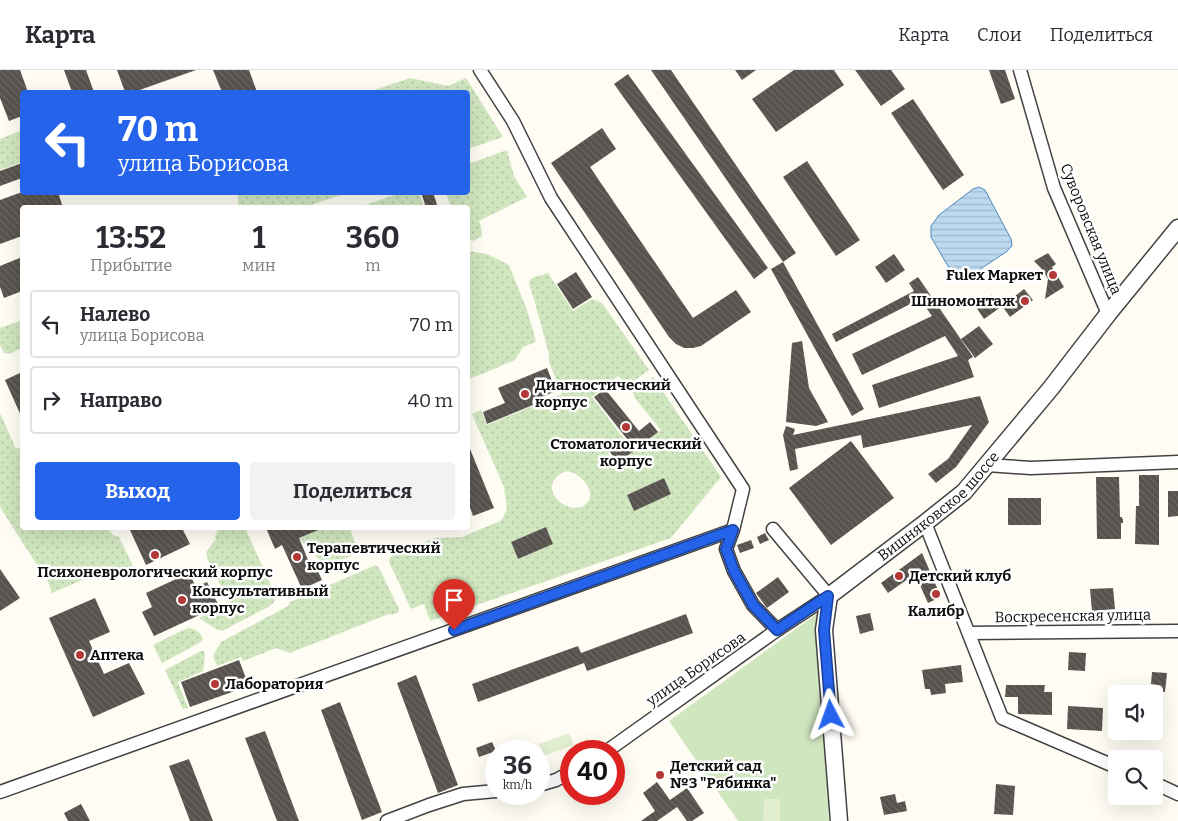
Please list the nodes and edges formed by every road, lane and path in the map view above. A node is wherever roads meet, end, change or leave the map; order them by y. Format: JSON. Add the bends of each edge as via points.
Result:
{"nodes":[{"id":1,"x":480,"y":70,"type":"edge"},
{"id":2,"x":1020,"y":70,"type":"edge"},
{"id":3,"x":1178,"y":228,"type":"edge"},
{"id":4,"x":1108,"y":314,"type":"junction"},
{"id":5,"x":1178,"y":462,"type":"edge"},
{"id":6,"x":987,"y":465,"type":"junction"},
{"id":7,"x":925,"y":523,"type":"junction"},
{"id":8,"x":773,"y":529,"type":"dead end"},
{"id":9,"x":733,"y":530,"type":"junction"},
{"id":10,"x":828,"y":596,"type":"junction"},
{"id":11,"x":777,"y":630,"type":"junction"},
{"id":12,"x":1178,"y":631,"type":"edge"},
{"id":13,"x":969,"y":634,"type":"junction"},
{"id":14,"x":622,"y":740,"type":"edge"},
{"id":15,"x":1108,"y":764,"type":"edge"},
{"id":16,"x":1163,"y":787,"type":"edge"},
{"id":17,"x":0,"y":792,"type":"edge"},
{"id":18,"x":485,"y":792,"type":"edge"},
{"id":19,"x":1178,"y":794,"type":"edge"},
{"id":20,"x":386,"y":821,"type":"edge"},
{"id":21,"x":839,"y":821,"type":"edge"}],
"edges":[{"from":1,"to":9,"type":"street","via":[[513,121],[551,198],[743,489]]},
{"from":2,"to":4,"type":"street","name":"Суворовская улица","via":[[1054,188]]},
{"from":3,"to":4,"type":"street","name":"Вишняковское шоссе"},
{"from":4,"to":6,"type":"street","name":"Вишняковское шоссе"},
{"from":5,"to":6,"type":"street","via":[[1031,468]]},
{"from":6,"to":7,"type":"street","name":"Вишняковское шоссе","via":[[964,492]]},
{"from":7,"to":10,"type":"street","name":"Вишняковское шоссе"},
{"from":7,"to":13,"type":"street"},
{"from":8,"to":10,"type":"street"},
{"from":9,"to":11,"type":"street","via":[[726,549],[734,571],[753,605]]},
{"from":9,"to":17,"type":"street"},
{"from":10,"to":11,"type":"street","name":"улица Борисова"},
{"from":10,"to":21,"type":"street","via":[[824,630]]},
{"from":11,"to":14,"type":"street","name":"улица Борисова"},
{"from":12,"to":13,"type":"street","name":"Воскресенская улица"},
{"from":13,"to":15,"type":"street","via":[[1002,718]]},
{"from":16,"to":19,"type":"street"},
{"from":18,"to":20,"type":"street","via":[[464,794]]}]}
